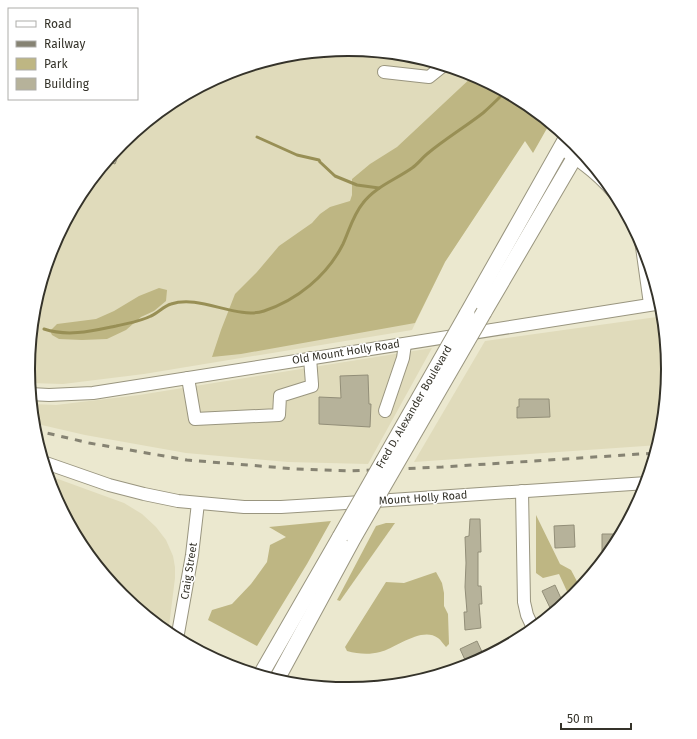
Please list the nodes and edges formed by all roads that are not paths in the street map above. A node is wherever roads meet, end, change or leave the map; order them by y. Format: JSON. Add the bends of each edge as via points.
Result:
{"nodes":[{"id":1,"x":438,"y":70,"type":"edge"},
{"id":2,"x":384,"y":72,"type":"dead end"},
{"id":3,"x":564,"y":142,"type":"edge"},
{"id":4,"x":576,"y":155,"type":"edge"},
{"id":5,"x":656,"y":304,"type":"edge"},
{"id":6,"x":405,"y":344,"type":"junction"},
{"id":7,"x":310,"y":358,"type":"junction"},
{"id":8,"x":188,"y":378,"type":"junction"},
{"id":9,"x":36,"y":394,"type":"edge"},
{"id":10,"x":385,"y":411,"type":"dead end"},
{"id":11,"x":50,"y":464,"type":"edge"},
{"id":12,"x":640,"y":483,"type":"edge"},
{"id":13,"x":522,"y":491,"type":"junction"},
{"id":14,"x":198,"y":503,"type":"junction"},
{"id":15,"x":347,"y":537,"type":"junction"},
{"id":16,"x":531,"y":624,"type":"edge"},
{"id":17,"x":178,"y":633,"type":"edge"},
{"id":18,"x":263,"y":671,"type":"edge"},
{"id":19,"x":279,"y":675,"type":"edge"}],
"edges":[{"from":1,"to":2,"type":"street","via":[[429,77]]},
{"from":3,"to":15,"type":"main road","name":"Fred D. Alexander Boulevard","bridge":true,"via":[[467,314]]},
{"from":4,"to":15,"type":"main road","name":"Fred D. Alexander Boulevard","bridge":true},
{"from":5,"to":6,"type":"street","name":"Old Mount Holly Road"},
{"from":6,"to":7,"type":"street","name":"Old Mount Holly Road"},
{"from":6,"to":10,"type":"street","via":[[403,358]]},
{"from":7,"to":8,"type":"street","name":"Old Mount Holly Road"},
{"from":7,"to":8,"type":"street","via":[[312,386],[280,396],[279,415],[195,419]]},
{"from":8,"to":9,"type":"street","name":"Old Mount Holly Road","via":[[93,393]]},
{"from":11,"to":14,"type":"street","name":"Mount Holly Road","via":[[125,490]]},
{"from":12,"to":13,"type":"street","name":"Mount Holly Road"},
{"from":13,"to":14,"type":"street","name":"Mount Holly Road","via":[[281,507]]},
{"from":13,"to":16,"type":"street","via":[[524,602]]},
{"from":14,"to":17,"type":"street","name":"Craig Street"},
{"from":15,"to":18,"type":"main road","name":"Fred D. Alexander Boulevard"},
{"from":15,"to":19,"type":"main road","name":"Fred D. Alexander Boulevard"}]}
